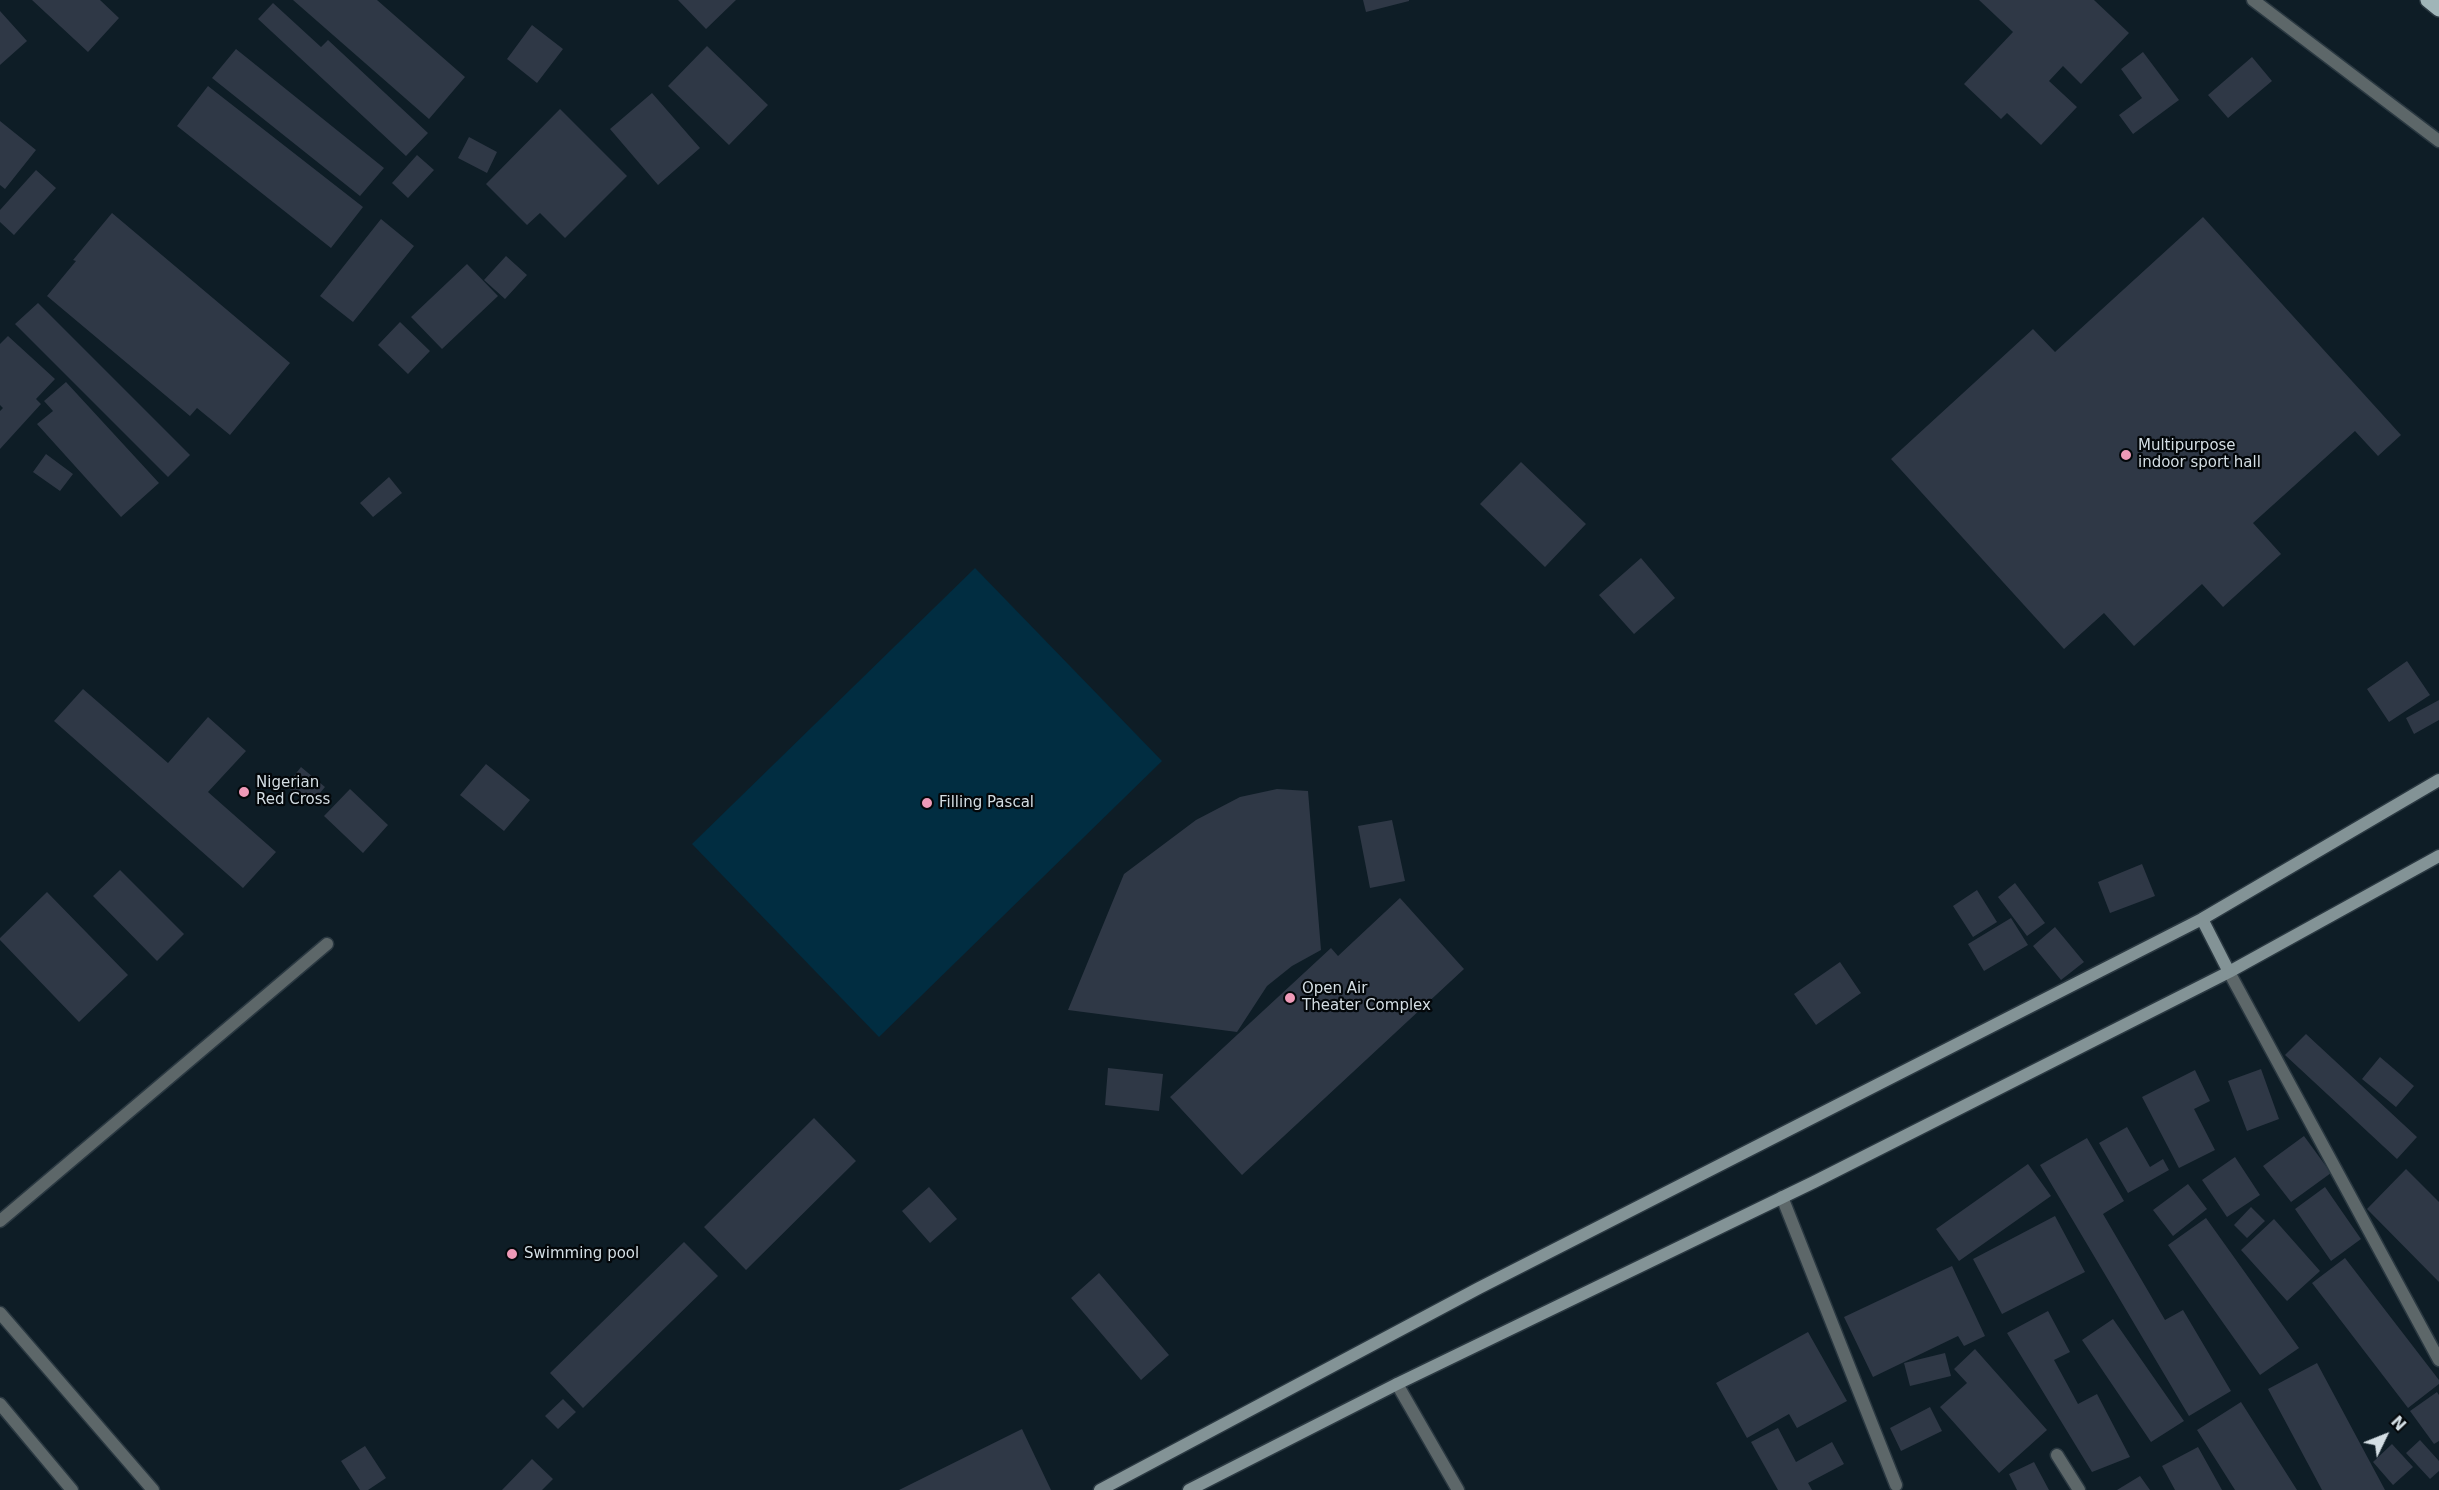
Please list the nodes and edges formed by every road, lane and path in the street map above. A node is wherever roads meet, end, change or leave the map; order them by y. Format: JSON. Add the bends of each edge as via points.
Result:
{"nodes":[{"id":1,"x":2253,"y":0,"type":"edge"},
{"id":2,"x":2428,"y":0,"type":"edge"},
{"id":3,"x":2439,"y":9,"type":"edge"},
{"id":4,"x":2439,"y":141,"type":"edge"},
{"id":5,"x":2439,"y":780,"type":"edge"},
{"id":6,"x":2439,"y":856,"type":"edge"},
{"id":7,"x":2202,"y":919,"type":"junction"},
{"id":8,"x":327,"y":944,"type":"dead end"},
{"id":9,"x":2229,"y":972,"type":"junction"},
{"id":10,"x":1782,"y":1197,"type":"junction"},
{"id":11,"x":0,"y":1221,"type":"edge"},
{"id":12,"x":0,"y":1313,"type":"edge"},
{"id":13,"x":2439,"y":1360,"type":"edge"},
{"id":14,"x":1396,"y":1384,"type":"junction"},
{"id":15,"x":0,"y":1404,"type":"edge"},
{"id":16,"x":2057,"y":1455,"type":"dead end"},
{"id":17,"x":1896,"y":1485,"type":"dead end"},
{"id":18,"x":72,"y":1490,"type":"edge"},
{"id":19,"x":153,"y":1490,"type":"edge"},
{"id":20,"x":1100,"y":1490,"type":"edge"},
{"id":21,"x":1189,"y":1490,"type":"edge"},
{"id":22,"x":1458,"y":1490,"type":"edge"},
{"id":23,"x":2079,"y":1490,"type":"edge"}],
"edges":[{"from":1,"to":4,"type":"street"},
{"from":2,"to":3,"type":"main road"},
{"from":5,"to":7,"type":"street"},
{"from":6,"to":9,"type":"street"},
{"from":7,"to":9,"type":"street"},
{"from":7,"to":20,"type":"street","via":[[1479,1288]]},
{"from":8,"to":11,"type":"street"},
{"from":9,"to":10,"type":"street"},
{"from":9,"to":13,"type":"street"},
{"from":10,"to":14,"type":"street"},
{"from":10,"to":17,"type":"street"},
{"from":12,"to":19,"type":"street"},
{"from":14,"to":21,"type":"street"},
{"from":14,"to":22,"type":"street"},
{"from":15,"to":18,"type":"street"},
{"from":16,"to":23,"type":"street"}]}
